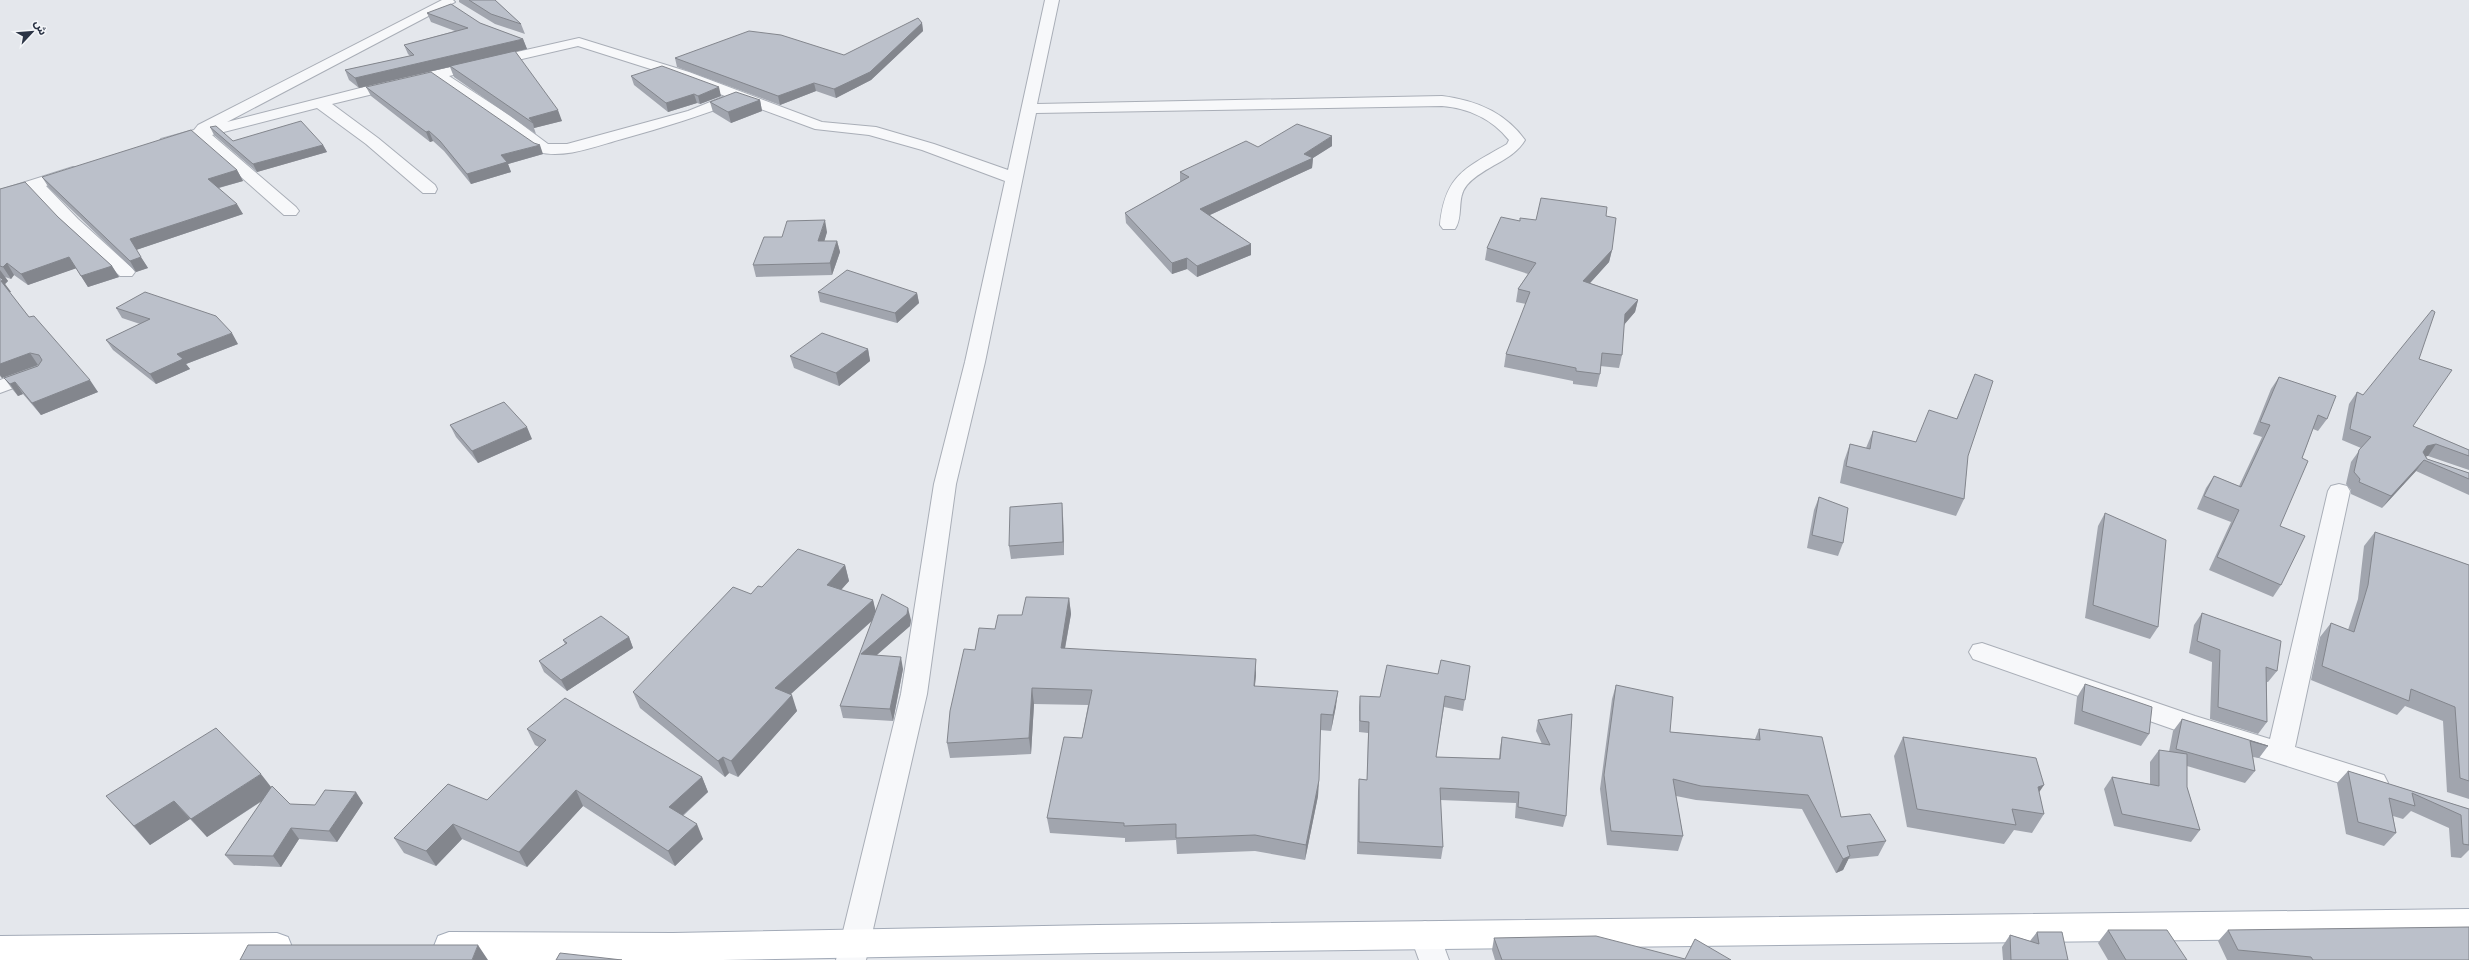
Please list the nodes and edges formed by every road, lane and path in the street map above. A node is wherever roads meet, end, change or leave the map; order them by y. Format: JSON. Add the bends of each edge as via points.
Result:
{"nodes":[{"id":1,"x":1052,"y":0,"type":"edge"},
{"id":2,"x":453,"y":4,"type":"edge"},
{"id":3,"x":527,"y":41,"type":"dead end"},
{"id":4,"x":546,"y":48,"type":"junction"},
{"id":5,"x":437,"y":74,"type":"junction"},
{"id":6,"x":737,"y":96,"type":"junction"},
{"id":7,"x":319,"y":102,"type":"junction"},
{"id":8,"x":1028,"y":109,"type":"junction"},
{"id":9,"x":201,"y":132,"type":"junction"},
{"id":10,"x":151,"y":147,"type":"edge"},
{"id":11,"x":87,"y":168,"type":"edge"},
{"id":12,"x":1012,"y":178,"type":"junction"},
{"id":13,"x":35,"y":185,"type":"junction"},
{"id":14,"x":429,"y":189,"type":"dead end"},
{"id":15,"x":0,"y":196,"type":"edge"},
{"id":16,"x":290,"y":212,"type":"dead end"},
{"id":17,"x":1449,"y":226,"type":"dead end"},
{"id":18,"x":126,"y":272,"type":"edge"},
{"id":19,"x":39,"y":372,"type":"edge"},
{"id":20,"x":0,"y":387,"type":"edge"},
{"id":21,"x":2339,"y":491,"type":"dead end"},
{"id":22,"x":1982,"y":652,"type":"dead end"},
{"id":23,"x":2280,"y":754,"type":"junction"},
{"id":24,"x":2399,"y":791,"type":"edge"},
{"id":25,"x":2469,"y":923,"type":"edge"},
{"id":26,"x":305,"y":946,"type":"edge"},
{"id":27,"x":424,"y":946,"type":"edge"},
{"id":28,"x":1429,"y":947,"type":"edge"},
{"id":29,"x":0,"y":950,"type":"edge"},
{"id":30,"x":853,"y":952,"type":"edge"},
{"id":31,"x":213,"y":953,"type":"edge"}],
"edges":[{"from":1,"to":8,"type":"street"},
{"from":2,"to":9,"type":"street","via":[[208,125]]},
{"from":3,"to":4,"type":"street"},
{"from":4,"to":5,"type":"street"},
{"from":4,"to":6,"type":"street","via":[[586,43],[684,75]]},
{"from":5,"to":6,"type":"street","via":[[504,118],[538,145],[551,150],[568,149],[692,114]]},
{"from":5,"to":7,"type":"street"},
{"from":6,"to":12,"type":"street","via":[[820,126],[870,130],[928,147]]},
{"from":7,"to":9,"type":"street"},
{"from":7,"to":14,"type":"street","via":[[378,145]]},
{"from":8,"to":12,"type":"street"},
{"from":8,"to":17,"type":"street","via":[[1442,101],[1467,104],[1511,131],[1517,140],[1513,147],[1469,175],[1456,189],[1450,206]]},
{"from":9,"to":10,"type":"street"},
{"from":9,"to":16,"type":"street"},
{"from":11,"to":13,"type":"street"},
{"from":12,"to":30,"type":"street","via":[[975,362],[944,484],[914,694]]},
{"from":13,"to":15,"type":"street"},
{"from":13,"to":18,"type":"street"},
{"from":19,"to":20,"type":"street"},
{"from":21,"to":23,"type":"street"},
{"from":22,"to":23,"type":"street"},
{"from":23,"to":24,"type":"street"},
{"from":25,"to":28,"type":"main road"},
{"from":26,"to":31,"type":"main road"},
{"from":27,"to":30,"type":"main road","via":[[673,947]]},
{"from":28,"to":30,"type":"main road"},
{"from":29,"to":31,"type":"main road"}]}
